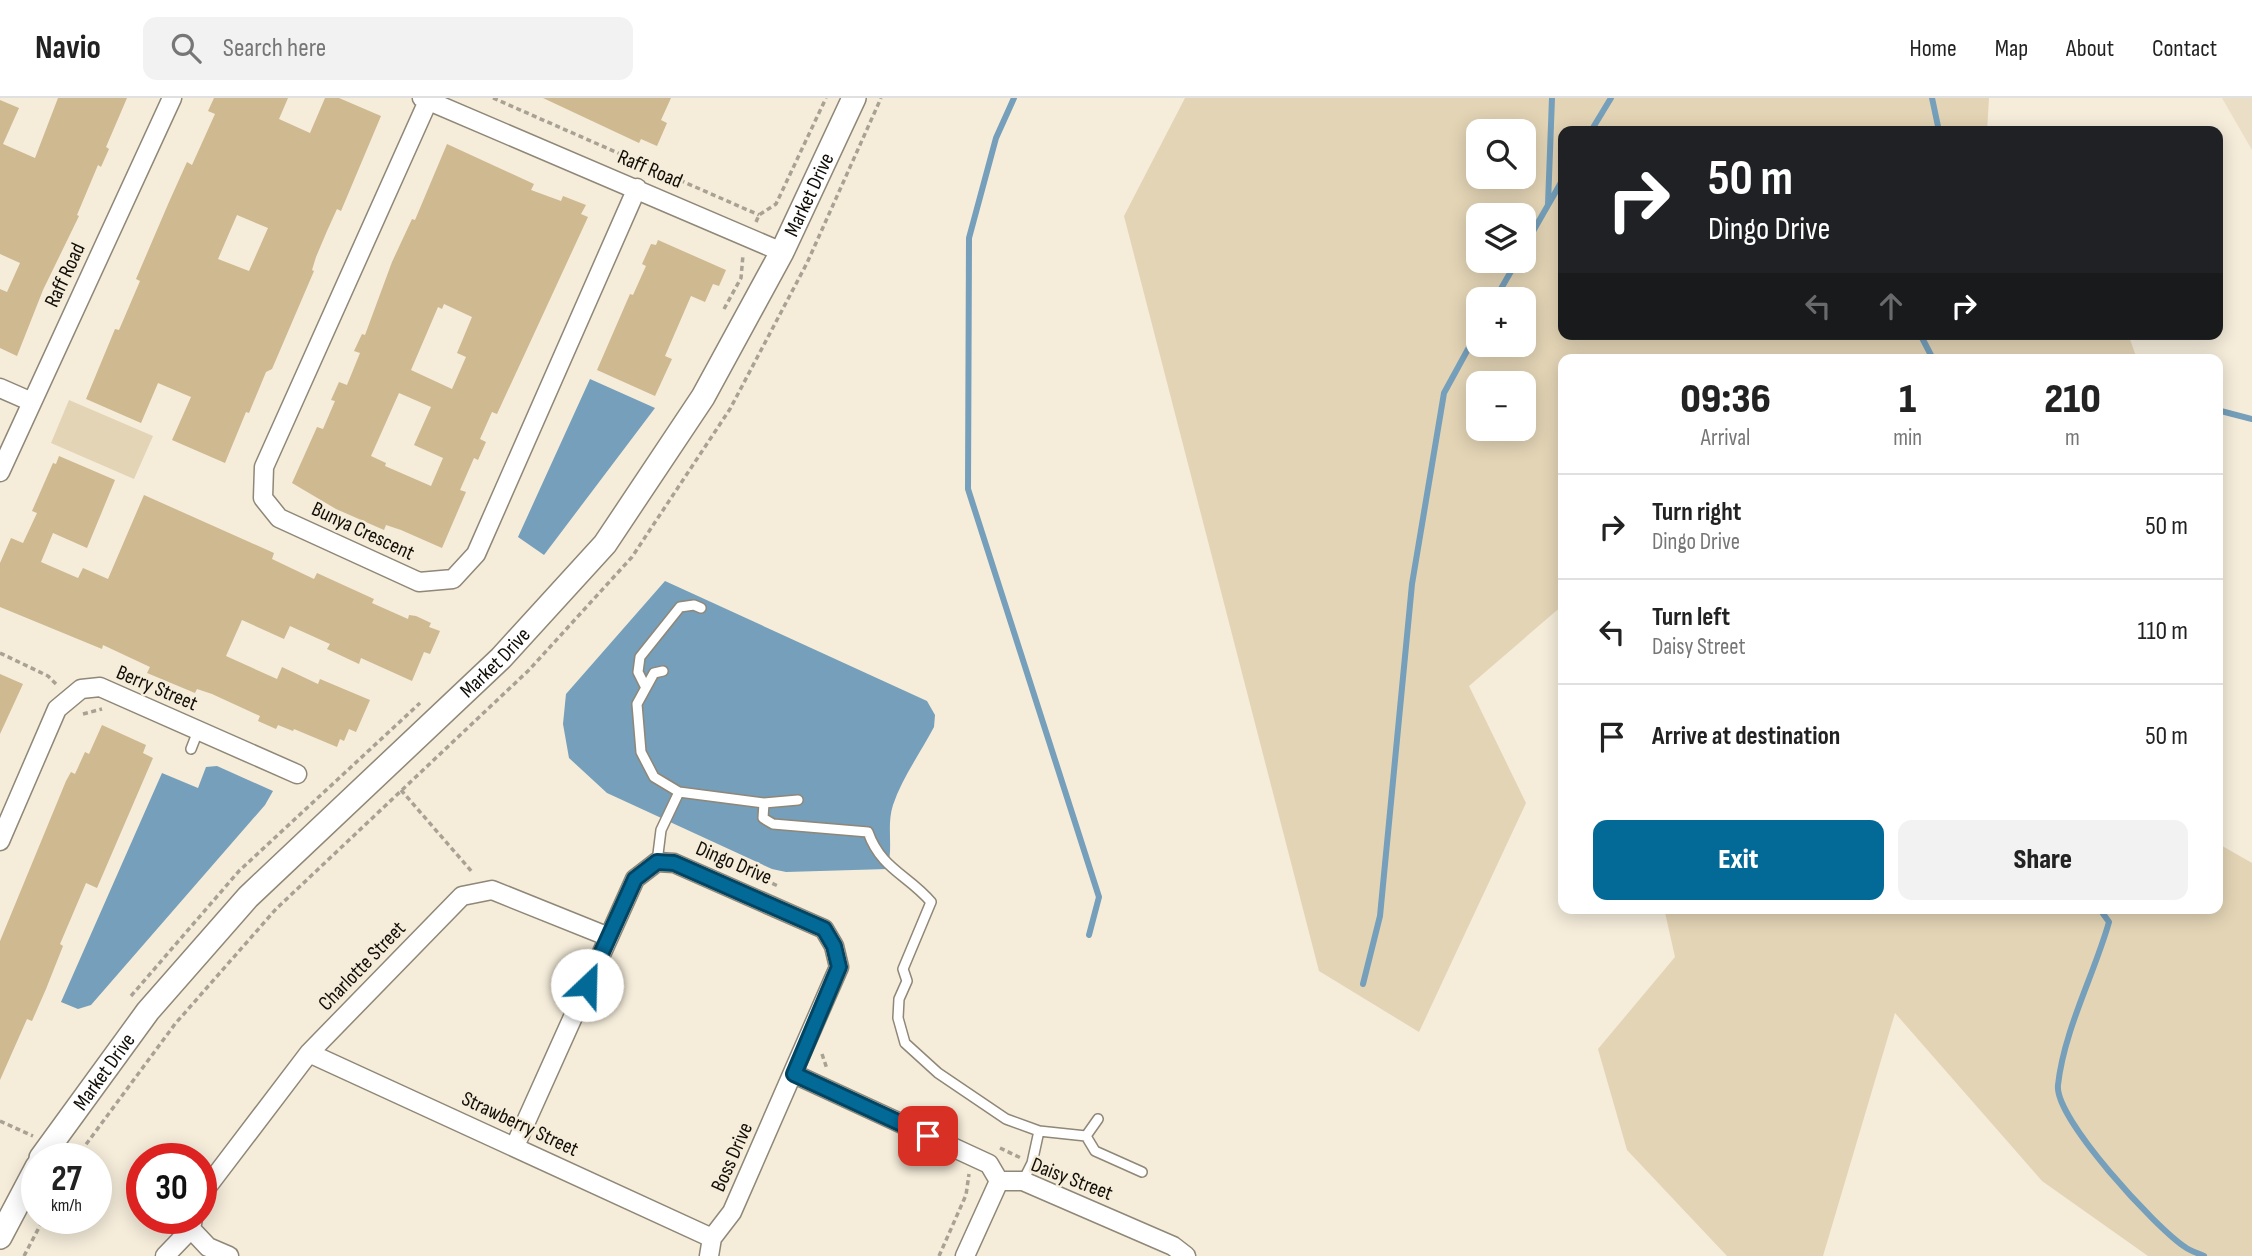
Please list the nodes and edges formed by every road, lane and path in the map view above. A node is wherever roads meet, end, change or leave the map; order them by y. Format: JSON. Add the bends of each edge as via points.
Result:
{"nodes":[{"id":1,"x":172,"y":98,"type":"edge"},
{"id":2,"x":494,"y":98,"type":"edge"},
{"id":3,"x":826,"y":98,"type":"edge"},
{"id":4,"x":854,"y":98,"type":"edge"},
{"id":5,"x":425,"y":99,"type":"edge"},
{"id":6,"x":637,"y":188,"type":"junction"},
{"id":7,"x":759,"y":215,"type":"junction"},
{"id":8,"x":750,"y":236,"type":"junction"},
{"id":9,"x":782,"y":252,"type":"junction"},
{"id":10,"x":722,"y":314,"type":"dead end"},
{"id":11,"x":0,"y":388,"type":"edge"},
{"id":12,"x":32,"y":402,"type":"junction"},
{"id":13,"x":0,"y":471,"type":"edge"},
{"id":14,"x":701,"y":608,"type":"dead end"},
{"id":15,"x":663,"y":671,"type":"dead end"},
{"id":16,"x":645,"y":686,"type":"junction"},
{"id":17,"x":429,"y":694,"type":"dead end"},
{"id":18,"x":198,"y":731,"type":"junction"},
{"id":19,"x":191,"y":749,"type":"dead end"},
{"id":20,"x":297,"y":774,"type":"dead end"},
{"id":21,"x":401,"y":790,"type":"dead end"},
{"id":22,"x":679,"y":792,"type":"junction"},
{"id":23,"x":798,"y":800,"type":"dead end"},
{"id":24,"x":764,"y":803,"type":"junction"},
{"id":25,"x":0,"y":841,"type":"edge"},
{"id":26,"x":657,"y":862,"type":"junction"},
{"id":27,"x":473,"y":873,"type":"dead end"},
{"id":28,"x":609,"y":937,"type":"junction"},
{"id":29,"x":128,"y":1000,"type":"dead end"},
{"id":30,"x":309,"y":1053,"type":"junction"},
{"id":31,"x":794,"y":1074,"type":"junction"},
{"id":32,"x":1098,"y":1119,"type":"dead end"},
{"id":33,"x":0,"y":1121,"type":"edge"},
{"id":34,"x":42,"y":1125,"type":"dead end"},
{"id":35,"x":1039,"y":1130,"type":"junction"},
{"id":36,"x":1086,"y":1136,"type":"junction"},
{"id":37,"x":25,"y":1143,"type":"edge"},
{"id":38,"x":37,"y":1143,"type":"edge"},
{"id":39,"x":42,"y":1143,"type":"edge"},
{"id":40,"x":515,"y":1146,"type":"junction"},
{"id":41,"x":976,"y":1158,"type":"junction"},
{"id":42,"x":1142,"y":1171,"type":"dead end"},
{"id":43,"x":217,"y":1174,"type":"edge"},
{"id":44,"x":999,"y":1181,"type":"junction"},
{"id":45,"x":1023,"y":1181,"type":"junction"},
{"id":46,"x":21,"y":1186,"type":"edge"},
{"id":47,"x":36,"y":1234,"type":"edge"},
{"id":48,"x":184,"y":1234,"type":"edge"},
{"id":49,"x":199,"y":1234,"type":"edge"},
{"id":50,"x":0,"y":1237,"type":"edge"},
{"id":51,"x":712,"y":1238,"type":"junction"},
{"id":52,"x":24,"y":1256,"type":"edge"},
{"id":53,"x":165,"y":1256,"type":"edge"},
{"id":54,"x":229,"y":1256,"type":"edge"},
{"id":55,"x":709,"y":1256,"type":"edge"},
{"id":56,"x":939,"y":1256,"type":"edge"},
{"id":57,"x":965,"y":1256,"type":"edge"},
{"id":58,"x":1186,"y":1256,"type":"edge"}],
"edges":[{"from":1,"to":12,"type":"street","name":"Raff Road"},
{"from":2,"to":7,"type":"path"},
{"from":3,"to":7,"type":"path","via":[[776,204]]},
{"from":4,"to":9,"type":"street","name":"Market Drive"},
{"from":5,"to":6,"type":"street","name":"Raff Road"},
{"from":5,"to":6,"type":"street","name":"Bunya Crescent","via":[[264,467],[263,498],[279,518],[419,582],[453,579],[476,554]]},
{"from":6,"to":8,"type":"street","name":"Raff Road"},
{"from":7,"to":8,"type":"path"},
{"from":8,"to":9,"type":"street","name":"Raff Road"},
{"from":8,"to":10,"type":"path","via":[[741,257],[741,278]]},
{"from":9,"to":39,"type":"street","name":"Market Drive","via":[[703,397],[605,544],[501,658],[248,897],[148,1011]]},
{"from":11,"to":12,"type":"street"},
{"from":12,"to":13,"type":"street","name":"Raff Road"},
{"from":14,"to":16,"type":"lane","via":[[680,607],[640,657],[638,672]]},
{"from":15,"to":16,"type":"lane","via":[[654,673]]},
{"from":16,"to":22,"type":"lane","via":[[637,704],[641,752],[654,777]]},
{"from":17,"to":29,"type":"path","via":[[239,871]]},
{"from":18,"to":19,"type":"lane"},
{"from":18,"to":20,"type":"street","name":"Berry Street"},
{"from":18,"to":25,"type":"street","name":"Berry Street","via":[[100,687],[81,689],[57,709]]},
{"from":21,"to":27,"type":"path"},
{"from":22,"to":24,"type":"lane"},
{"from":22,"to":26,"type":"lane","via":[[661,830]]},
{"from":23,"to":24,"type":"lane"},
{"from":24,"to":35,"type":"lane","via":[[763,818],[774,824],[868,832],[884,861],[901,878],[918,886],[931,902],[904,969],[907,981],[898,1018],[905,1043],[937,1073],[1006,1119]]},
{"from":26,"to":28,"type":"street","via":[[635,879]]},
{"from":26,"to":31,"type":"street","name":"Dingo Drive","via":[[674,863],[824,929],[839,967]]},
{"from":28,"to":30,"type":"street","name":"Charlotte Street","via":[[492,890],[462,896]]},
{"from":28,"to":40,"type":"street"},
{"from":30,"to":40,"type":"street","name":"Strawberry Street"},
{"from":30,"to":43,"type":"street","name":"Charlotte Street"},
{"from":31,"to":41,"type":"street","name":"Daisy Street"},
{"from":31,"to":51,"type":"street","name":"Boss Drive","via":[[732,1212]]},
{"from":32,"to":36,"type":"lane"},
{"from":33,"to":37,"type":"path"},
{"from":34,"to":38,"type":"path"},
{"from":35,"to":36,"type":"lane"},
{"from":35,"to":45,"type":"lane"},
{"from":36,"to":42,"type":"lane","via":[[1095,1151]]},
{"from":40,"to":51,"type":"street","name":"Strawberry Street"},
{"from":41,"to":44,"type":"street","name":"Daisy Street","via":[[989,1164]]},
{"from":41,"to":56,"type":"path","via":[[965,1183],[966,1195]]},
{"from":44,"to":45,"type":"street","name":"Daisy Street"},
{"from":44,"to":57,"type":"street"},
{"from":45,"to":58,"type":"street","name":"Daisy Street","via":[[1173,1246]]},
{"from":46,"to":50,"type":"street","name":"Market Drive"},
{"from":47,"to":52,"type":"path"},
{"from":48,"to":53,"type":"street"},
{"from":49,"to":54,"type":"street","via":[[208,1247]]},
{"from":51,"to":55,"type":"street","name":"Boss Drive"}]}
